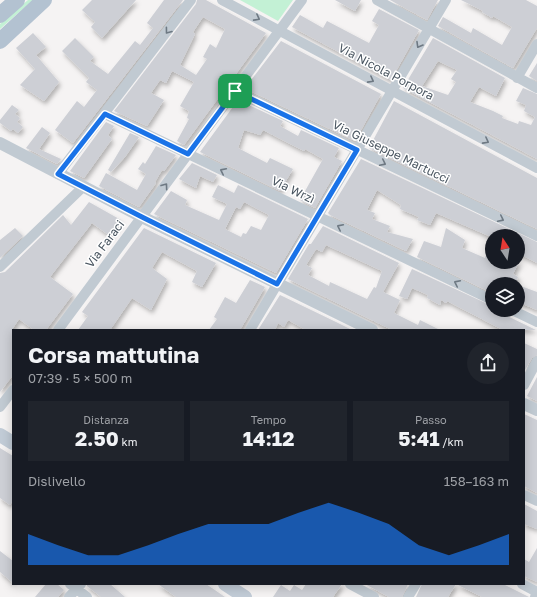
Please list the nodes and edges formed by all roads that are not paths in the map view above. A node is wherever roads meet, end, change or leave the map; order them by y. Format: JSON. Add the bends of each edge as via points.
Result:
{"nodes":[{"id":1,"x":17,"y":0,"type":"edge"},
{"id":2,"x":44,"y":0,"type":"edge"},
{"id":3,"x":191,"y":0,"type":"edge"},
{"id":4,"x":222,"y":0,"type":"edge"},
{"id":5,"x":302,"y":0,"type":"edge"},
{"id":6,"x":377,"y":0,"type":"edge"},
{"id":7,"x":446,"y":0,"type":"edge"},
{"id":8,"x":0,"y":15,"type":"edge"},
{"id":9,"x":429,"y":29,"type":"junction"},
{"id":10,"x":280,"y":31,"type":"junction"},
{"id":11,"x":0,"y":41,"type":"edge"},
{"id":12,"x":537,"y":44,"type":"edge"},
{"id":13,"x":517,"y":78,"type":"junction"},
{"id":14,"x":537,"y":88,"type":"edge"},
{"id":15,"x":235,"y":91,"type":"junction"},
{"id":16,"x":392,"y":91,"type":"junction"},
{"id":17,"x":105,"y":114,"type":"junction"},
{"id":18,"x":0,"y":143,"type":"edge"},
{"id":19,"x":357,"y":150,"type":"junction"},
{"id":20,"x":188,"y":154,"type":"junction"},
{"id":21,"x":537,"y":168,"type":"edge"},
{"id":22,"x":58,"y":174,"type":"junction"},
{"id":23,"x":83,"y":187,"type":"junction"},
{"id":24,"x":318,"y":216,"type":"junction"},
{"id":25,"x":142,"y":217,"type":"junction"},
{"id":26,"x":537,"y":236,"type":"edge"},
{"id":27,"x":0,"y":267,"type":"edge"},
{"id":28,"x":277,"y":284,"type":"junction"},
{"id":29,"x":485,"y":297,"type":"edge"},
{"id":30,"x":525,"y":316,"type":"edge"},
{"id":31,"x":537,"y":322,"type":"edge"},
{"id":32,"x":59,"y":329,"type":"edge"},
{"id":33,"x":251,"y":329,"type":"edge"},
{"id":34,"x":370,"y":329,"type":"edge"},
{"id":35,"x":537,"y":361,"type":"edge"},
{"id":36,"x":525,"y":383,"type":"edge"},
{"id":37,"x":12,"y":391,"type":"edge"},
{"id":38,"x":525,"y":404,"type":"edge"},
{"id":39,"x":0,"y":407,"type":"edge"},
{"id":40,"x":537,"y":410,"type":"edge"},
{"id":41,"x":0,"y":435,"type":"edge"},
{"id":42,"x":12,"y":442,"type":"edge"},
{"id":43,"x":525,"y":495,"type":"edge"},
{"id":44,"x":537,"y":501,"type":"edge"},
{"id":45,"x":227,"y":585,"type":"edge"},
{"id":46,"x":352,"y":585,"type":"edge"},
{"id":47,"x":415,"y":585,"type":"edge"},
{"id":48,"x":524,"y":585,"type":"edge"},
{"id":49,"x":76,"y":586,"type":"edge"},
{"id":50,"x":537,"y":592,"type":"edge"},
{"id":51,"x":69,"y":597,"type":"edge"},
{"id":52,"x":87,"y":597,"type":"edge"},
{"id":53,"x":245,"y":597,"type":"edge"},
{"id":54,"x":374,"y":597,"type":"edge"},
{"id":55,"x":408,"y":597,"type":"edge"}],
"edges":[{"from":1,"to":8,"type":"main road"},
{"from":2,"to":11,"type":"main road"},
{"from":3,"to":17,"type":"street","one_way":true},
{"from":4,"to":10,"type":"street","name":"Via Nicola Porpora","one_way":true},
{"from":5,"to":10,"type":"street","name":"Via Faraci"},
{"from":6,"to":9,"type":"street"},
{"from":7,"to":9,"type":"street"},
{"from":9,"to":13,"type":"street"},
{"from":9,"to":16,"type":"street","one_way":true},
{"from":10,"to":15,"type":"street","name":"Via Faraci"},
{"from":10,"to":16,"type":"street","name":"Via Nicola Porpora","one_way":true},
{"from":12,"to":13,"type":"street"},
{"from":13,"to":14,"type":"street"},
{"from":15,"to":19,"type":"street","name":"Via Giuseppe Martucci"},
{"from":15,"to":20,"type":"street","name":"Via Faraci"},
{"from":16,"to":19,"type":"street"},
{"from":16,"to":21,"type":"street","name":"Via Nicola Porpora","one_way":true},
{"from":17,"to":20,"type":"street","name":"Via Wrzì"},
{"from":17,"to":22,"type":"street"},
{"from":18,"to":22,"type":"street"},
{"from":19,"to":24,"type":"street"},
{"from":19,"to":26,"type":"street","name":"Via Giuseppe Martucci","one_way":true},
{"from":24,"to":20,"type":"street","name":"Via Wrzì","one_way":true},
{"from":25,"to":20,"type":"street","name":"Via Faraci","one_way":true},
{"from":22,"to":23,"type":"street"},
{"from":23,"to":25,"type":"street"},
{"from":23,"to":27,"type":"street"},
{"from":24,"to":28,"type":"street"},
{"from":29,"to":24,"type":"street","name":"Via Wrzì","one_way":true},
{"from":25,"to":28,"type":"street"},
{"from":25,"to":32,"type":"street","name":"Via Faraci"},
{"from":28,"to":33,"type":"street"},
{"from":28,"to":34,"type":"street"},
{"from":30,"to":31,"type":"street"},
{"from":35,"to":36,"type":"street"},
{"from":37,"to":39,"type":"street"},
{"from":38,"to":40,"type":"street"},
{"from":41,"to":42,"type":"main road"},
{"from":43,"to":44,"type":"street"},
{"from":45,"to":53,"type":"main road"},
{"from":46,"to":54,"type":"street"},
{"from":47,"to":55,"type":"street"},
{"from":48,"to":50,"type":"street"},
{"from":49,"to":51,"type":"street"},
{"from":49,"to":52,"type":"street"}]}
